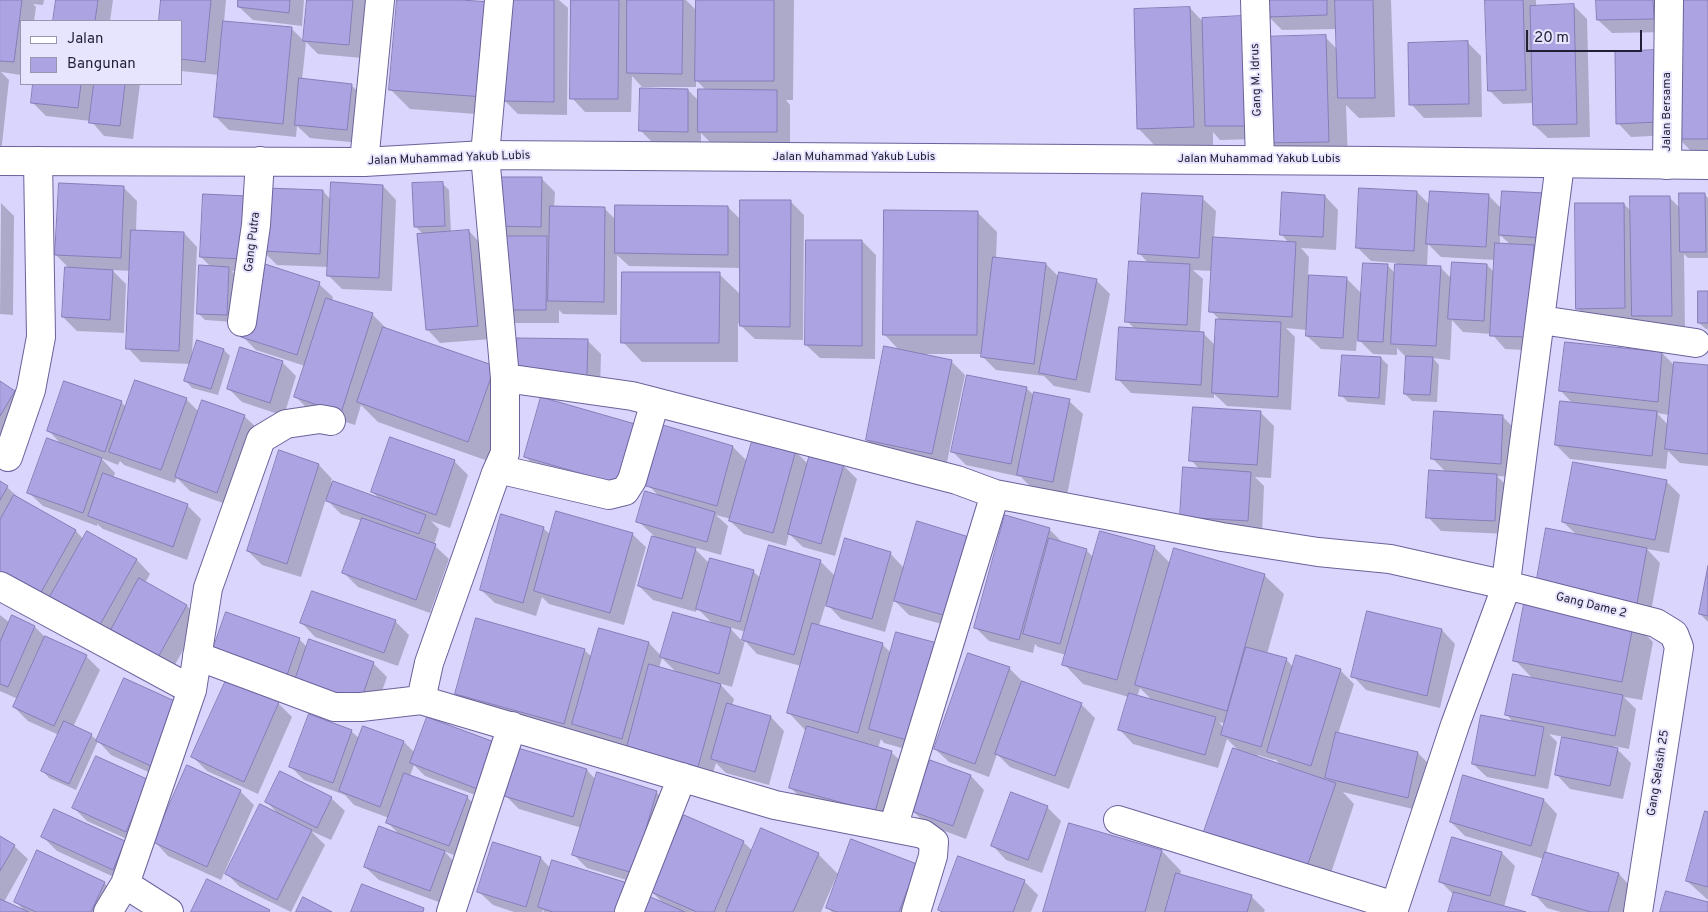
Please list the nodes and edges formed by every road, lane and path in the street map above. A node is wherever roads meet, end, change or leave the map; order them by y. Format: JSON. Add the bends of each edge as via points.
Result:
{"nodes":[{"id":1,"x":380,"y":0,"type":"edge"},
{"id":2,"x":499,"y":0,"type":"edge"},
{"id":3,"x":1255,"y":0,"type":"edge"},
{"id":4,"x":1668,"y":0,"type":"edge"},
{"id":5,"x":485,"y":155,"type":"junction"},
{"id":6,"x":1260,"y":160,"type":"junction"},
{"id":7,"x":0,"y":161,"type":"edge"},
{"id":8,"x":38,"y":161,"type":"junction"},
{"id":9,"x":260,"y":161,"type":"junction"},
{"id":10,"x":364,"y":162,"type":"junction"},
{"id":11,"x":1560,"y":164,"type":"junction"},
{"id":12,"x":1668,"y":165,"type":"junction"},
{"id":13,"x":1708,"y":165,"type":"edge"},
{"id":14,"x":1541,"y":320,"type":"junction"},
{"id":15,"x":242,"y":322,"type":"dead end"},
{"id":16,"x":1696,"y":343,"type":"dead end"},
{"id":17,"x":505,"y":378,"type":"junction"},
{"id":18,"x":654,"y":402,"type":"junction"},
{"id":19,"x":331,"y":421,"type":"dead end"},
{"id":20,"x":8,"y":457,"type":"dead end"},
{"id":21,"x":498,"y":469,"type":"junction"},
{"id":22,"x":994,"y":494,"type":"junction"},
{"id":23,"x":1506,"y":584,"type":"junction"},
{"id":24,"x":0,"y":586,"type":"edge"},
{"id":25,"x":1674,"y":634,"type":"joint"},
{"id":26,"x":197,"y":656,"type":"junction"},
{"id":27,"x":192,"y":690,"type":"junction"},
{"id":28,"x":421,"y":700,"type":"junction"},
{"id":29,"x":512,"y":726,"type":"junction"},
{"id":30,"x":682,"y":777,"type":"junction"},
{"id":31,"x":1118,"y":820,"type":"dead end"},
{"id":32,"x":893,"y":828,"type":"junction"},
{"id":33,"x":125,"y":884,"type":"junction"},
{"id":34,"x":1394,"y":909,"type":"edge"},
{"id":35,"x":108,"y":912,"type":"edge"},
{"id":36,"x":169,"y":912,"type":"edge"},
{"id":37,"x":451,"y":912,"type":"edge"},
{"id":38,"x":629,"y":912,"type":"edge"},
{"id":39,"x":916,"y":912,"type":"edge"},
{"id":40,"x":1638,"y":912,"type":"edge"}],
"edges":[{"from":1,"to":10,"type":"street"},
{"from":2,"to":5,"type":"street"},
{"from":3,"to":6,"type":"street","name":"Gang M. Idrus"},
{"from":4,"to":12,"type":"street","name":"Jalan Bersama"},
{"from":5,"to":6,"type":"street","name":"Jalan Muhammad Yakub Lubis"},
{"from":5,"to":10,"type":"street","name":"Jalan Muhammad Yakub Lubis"},
{"from":5,"to":17,"type":"street"},
{"from":6,"to":11,"type":"street","name":"Jalan Muhammad Yakub Lubis"},
{"from":7,"to":8,"type":"street","name":"Jalan Muhammad Yakub Lubis"},
{"from":8,"to":9,"type":"street","name":"Jalan Muhammad Yakub Lubis"},
{"from":8,"to":20,"type":"street","via":[[41,337],[31,390]]},
{"from":9,"to":10,"type":"street","name":"Jalan Muhammad Yakub Lubis"},
{"from":9,"to":15,"type":"street","name":"Gang Putra","via":[[256,225]]},
{"from":11,"to":12,"type":"street","name":"Jalan Muhammad Yakub Lubis"},
{"from":11,"to":14,"type":"street"},
{"from":12,"to":13,"type":"street","name":"Jalan Muhammad Yakub Lubis"},
{"from":14,"to":16,"type":"street"},
{"from":14,"to":23,"type":"street"},
{"from":17,"to":18,"type":"street","name":"Gang Dame 2"},
{"from":17,"to":21,"type":"street","via":[[505,453]]},
{"from":18,"to":21,"type":"street","via":[[632,480],[625,491],[609,495]]},
{"from":18,"to":22,"type":"street","name":"Gang Dame 2","via":[[957,480]]},
{"from":19,"to":26,"type":"street","via":[[320,419],[286,424],[261,439],[208,588]]},
{"from":21,"to":28,"type":"street","via":[[429,663]]},
{"from":22,"to":23,"type":"street","name":"Gang Dame 2","via":[[1222,537],[1390,559]]},
{"from":22,"to":32,"type":"street"},
{"from":23,"to":25,"type":"street","name":"Gang Dame 2","via":[[1656,623]]},
{"from":23,"to":34,"type":"street"},
{"from":24,"to":27,"type":"street"},
{"from":25,"to":40,"type":"street","name":"Gang Selasih 25","via":[[1678,647]]},
{"from":26,"to":27,"type":"street"},
{"from":26,"to":28,"type":"street","via":[[334,707],[361,708]]},
{"from":27,"to":33,"type":"street"},
{"from":28,"to":29,"type":"street"},
{"from":29,"to":30,"type":"street"},
{"from":29,"to":37,"type":"street"},
{"from":30,"to":32,"type":"street","via":[[775,805]]},
{"from":30,"to":38,"type":"street"},
{"from":31,"to":34,"type":"street"},
{"from":32,"to":39,"type":"street","via":[[922,834],[934,842],[933,856]]},
{"from":33,"to":35,"type":"street"},
{"from":33,"to":36,"type":"street"}]}
